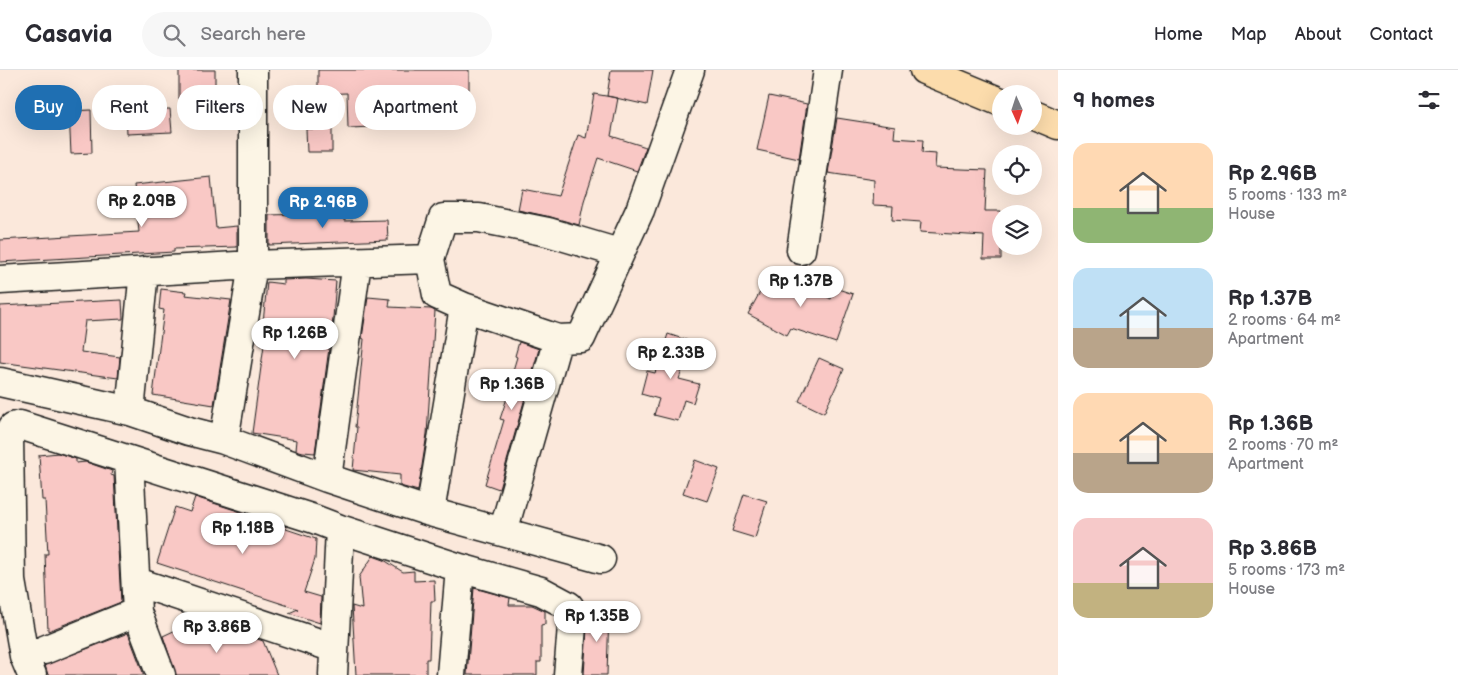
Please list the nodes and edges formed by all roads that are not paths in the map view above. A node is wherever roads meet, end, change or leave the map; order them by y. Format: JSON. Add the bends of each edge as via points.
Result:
{"nodes":[{"id":1,"x":252,"y":70,"type":"edge"},
{"id":2,"x":690,"y":70,"type":"edge"},
{"id":3,"x":828,"y":70,"type":"edge"},
{"id":4,"x":924,"y":70,"type":"edge"},
{"id":5,"x":967,"y":78,"type":"edge"},
{"id":6,"x":992,"y":96,"type":"edge"},
{"id":7,"x":1042,"y":118,"type":"edge"},
{"id":8,"x":1058,"y":125,"type":"edge"},
{"id":9,"x":801,"y":250,"type":"dead end"},
{"id":10,"x":619,"y":253,"type":"junction"},
{"id":11,"x":430,"y":259,"type":"junction"},
{"id":12,"x":357,"y":262,"type":"junction"},
{"id":13,"x":253,"y":265,"type":"junction"},
{"id":14,"x":144,"y":271,"type":"junction"},
{"id":15,"x":0,"y":280,"type":"edge"},
{"id":16,"x":464,"y":307,"type":"junction"},
{"id":17,"x":558,"y":339,"type":"junction"},
{"id":18,"x":0,"y":382,"type":"edge"},
{"id":19,"x":130,"y":410,"type":"junction"},
{"id":20,"x":224,"y":440,"type":"junction"},
{"id":21,"x":129,"y":460,"type":"junction"},
{"id":22,"x":327,"y":478,"type":"junction"},
{"id":23,"x":430,"y":512,"type":"junction"},
{"id":24,"x":340,"y":529,"type":"junction"},
{"id":25,"x":503,"y":532,"type":"junction"},
{"id":26,"x":601,"y":559,"type":"dead end"},
{"id":27,"x":460,"y":568,"type":"junction"},
{"id":28,"x":137,"y":582,"type":"junction"},
{"id":29,"x":137,"y":612,"type":"junction"},
{"id":30,"x":334,"y":648,"type":"junction"},
{"id":31,"x":44,"y":650,"type":"dead end"},
{"id":32,"x":32,"y":675,"type":"edge"},
{"id":33,"x":162,"y":675,"type":"edge"},
{"id":34,"x":334,"y":675,"type":"edge"},
{"id":35,"x":451,"y":675,"type":"edge"},
{"id":36,"x":568,"y":675,"type":"edge"}],
"edges":[{"from":1,"to":13,"type":"street"},
{"from":2,"to":10,"type":"street","via":[[640,210]]},
{"from":3,"to":9,"type":"street"},
{"from":4,"to":5,"type":"highway"},
{"from":5,"to":6,"type":"highway"},
{"from":7,"to":8,"type":"highway"},
{"from":10,"to":11,"type":"street","via":[[548,232],[479,218],[443,218]]},
{"from":10,"to":17,"type":"street","via":[[581,338]]},
{"from":11,"to":12,"type":"street"},
{"from":11,"to":16,"type":"street","via":[[437,295]]},
{"from":12,"to":13,"type":"street"},
{"from":12,"to":22,"type":"street"},
{"from":13,"to":14,"type":"street"},
{"from":13,"to":20,"type":"street"},
{"from":14,"to":15,"type":"street"},
{"from":14,"to":19,"type":"street"},
{"from":16,"to":17,"type":"street"},
{"from":16,"to":23,"type":"street"},
{"from":17,"to":25,"type":"street"},
{"from":18,"to":19,"type":"street"},
{"from":19,"to":20,"type":"street"},
{"from":20,"to":22,"type":"street"},
{"from":21,"to":24,"type":"street"},
{"from":21,"to":28,"type":"street"},
{"from":21,"to":32,"type":"street","via":[[26,426],[13,427],[9,434],[11,581],[24,656]]},
{"from":22,"to":23,"type":"street"},
{"from":23,"to":25,"type":"street"},
{"from":24,"to":27,"type":"street"},
{"from":24,"to":30,"type":"street"},
{"from":25,"to":26,"type":"street"},
{"from":27,"to":35,"type":"street"},
{"from":27,"to":36,"type":"street","via":[[541,591],[569,606],[573,614]]},
{"from":28,"to":29,"type":"street"},
{"from":28,"to":30,"type":"street"},
{"from":29,"to":31,"type":"street"},
{"from":29,"to":33,"type":"street"},
{"from":30,"to":34,"type":"street"}]}
